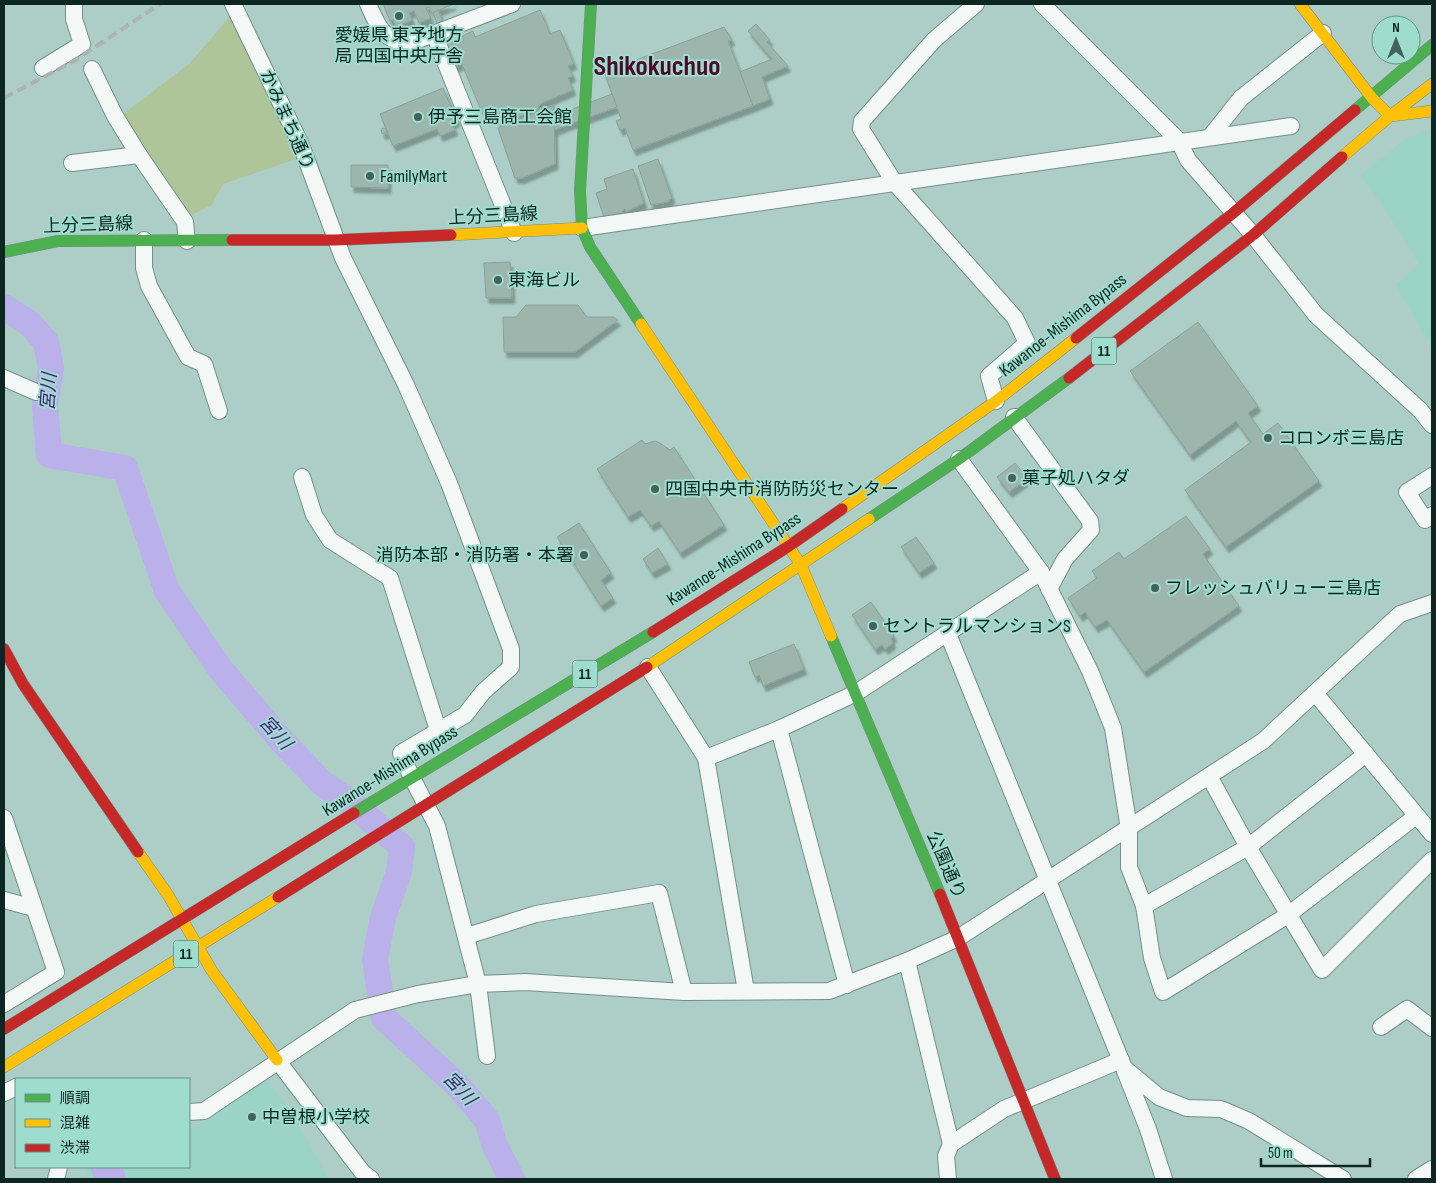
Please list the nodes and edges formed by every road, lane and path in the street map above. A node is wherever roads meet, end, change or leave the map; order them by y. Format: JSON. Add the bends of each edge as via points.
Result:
{"nodes":[{"id":1,"x":74,"y":4,"type":"edge"},
{"id":2,"x":233,"y":4,"type":"edge"},
{"id":3,"x":368,"y":4,"type":"edge"},
{"id":4,"x":512,"y":4,"type":"edge"},
{"id":5,"x":591,"y":4,"type":"edge"},
{"id":6,"x":976,"y":4,"type":"edge"},
{"id":7,"x":1042,"y":4,"type":"edge"},
{"id":8,"x":1300,"y":4,"type":"edge"},
{"id":9,"x":1323,"y":33,"type":"junction"},
{"id":10,"x":434,"y":34,"type":"junction"},
{"id":11,"x":1432,"y":45,"type":"edge"},
{"id":12,"x":43,"y":68,"type":"dead end"},
{"id":13,"x":92,"y":69,"type":"dead end"},
{"id":14,"x":1432,"y":84,"type":"edge"},
{"id":15,"x":1372,"y":98,"type":"junction"},
{"id":16,"x":1432,"y":111,"type":"edge"},
{"id":17,"x":1390,"y":116,"type":"junction"},
{"id":18,"x":1291,"y":126,"type":"dead end"},
{"id":19,"x":1210,"y":137,"type":"junction"},
{"id":20,"x":1179,"y":141,"type":"junction"},
{"id":21,"x":139,"y":155,"type":"junction"},
{"id":22,"x":72,"y":163,"type":"dead end"},
{"id":23,"x":894,"y":182,"type":"junction"},
{"id":24,"x":1232,"y":214,"type":"junction"},
{"id":25,"x":582,"y":228,"type":"junction"},
{"id":26,"x":514,"y":233,"type":"junction"},
{"id":27,"x":1253,"y":235,"type":"junction"},
{"id":28,"x":144,"y":240,"type":"junction"},
{"id":29,"x":335,"y":240,"type":"junction"},
{"id":30,"x":187,"y":241,"type":"junction"},
{"id":31,"x":4,"y":252,"type":"edge"},
{"id":32,"x":4,"y":378,"type":"edge"},
{"id":33,"x":36,"y":392,"type":"dead end"},
{"id":34,"x":996,"y":400,"type":"junction"},
{"id":35,"x":219,"y":411,"type":"dead end"},
{"id":36,"x":1014,"y":417,"type":"junction"},
{"id":37,"x":1432,"y":425,"type":"edge"},
{"id":38,"x":959,"y":459,"type":"junction"},
{"id":39,"x":1432,"y":476,"type":"edge"},
{"id":40,"x":302,"y":477,"type":"dead end"},
{"id":41,"x":1432,"y":515,"type":"edge"},
{"id":42,"x":789,"y":546,"type":"junction"},
{"id":43,"x":801,"y":565,"type":"junction"},
{"id":44,"x":1041,"y":572,"type":"junction"},
{"id":45,"x":1049,"y":589,"type":"junction"},
{"id":46,"x":1432,"y":603,"type":"edge"},
{"id":47,"x":948,"y":634,"type":"junction"},
{"id":48,"x":4,"y":650,"type":"edge"},
{"id":49,"x":648,"y":667,"type":"junction"},
{"id":50,"x":856,"y":693,"type":"junction"},
{"id":51,"x":1315,"y":693,"type":"junction"},
{"id":52,"x":438,"y":730,"type":"junction"},
{"id":53,"x":779,"y":730,"type":"junction"},
{"id":54,"x":1366,"y":754,"type":"junction"},
{"id":55,"x":706,"y":758,"type":"junction"},
{"id":56,"x":1209,"y":776,"type":"junction"},
{"id":57,"x":412,"y":778,"type":"junction"},
{"id":58,"x":426,"y":805,"type":"junction"},
{"id":59,"x":1416,"y":816,"type":"junction"},
{"id":60,"x":4,"y":818,"type":"edge"},
{"id":61,"x":1129,"y":829,"type":"junction"},
{"id":62,"x":1432,"y":834,"type":"edge"},
{"id":63,"x":1248,"y":847,"type":"junction"},
{"id":64,"x":1432,"y":860,"type":"edge"},
{"id":65,"x":1048,"y":880,"type":"junction"},
{"id":66,"x":4,"y":900,"type":"edge"},
{"id":67,"x":1144,"y":906,"type":"junction"},
{"id":68,"x":34,"y":908,"type":"junction"},
{"id":69,"x":1288,"y":915,"type":"junction"},
{"id":70,"x":182,"y":917,"type":"junction"},
{"id":71,"x":467,"y":936,"type":"junction"},
{"id":72,"x":958,"y":938,"type":"junction"},
{"id":73,"x":198,"y":946,"type":"junction"},
{"id":74,"x":907,"y":961,"type":"junction"},
{"id":75,"x":478,"y":984,"type":"junction"},
{"id":76,"x":847,"y":985,"type":"junction"},
{"id":77,"x":746,"y":991,"type":"junction"},
{"id":78,"x":684,"y":992,"type":"junction"},
{"id":79,"x":4,"y":1004,"type":"edge"},
{"id":80,"x":1381,"y":1027,"type":"dead end"},
{"id":81,"x":1432,"y":1028,"type":"edge"},
{"id":82,"x":4,"y":1029,"type":"edge"},
{"id":83,"x":487,"y":1056,"type":"dead end"},
{"id":84,"x":278,"y":1060,"type":"junction"},
{"id":85,"x":1123,"y":1064,"type":"junction"},
{"id":86,"x":4,"y":1067,"type":"edge"},
{"id":87,"x":1023,"y":1100,"type":"junction"},
{"id":88,"x":190,"y":1112,"type":"edge"},
{"id":89,"x":951,"y":1144,"type":"junction"},
{"id":90,"x":1432,"y":1169,"type":"edge"},
{"id":91,"x":371,"y":1179,"type":"edge"},
{"id":92,"x":948,"y":1179,"type":"edge"},
{"id":93,"x":1055,"y":1179,"type":"edge"},
{"id":94,"x":1164,"y":1179,"type":"edge"},
{"id":95,"x":1343,"y":1179,"type":"edge"},
{"id":96,"x":1416,"y":1179,"type":"edge"}],
"edges":[{"from":1,"to":12,"type":"street","via":[[74,19],[82,44]]},
{"from":2,"to":29,"type":"street","name":"かみまち通り","via":[[302,145]]},
{"from":3,"to":10,"type":"street","via":[[381,32],[394,41],[407,44]]},
{"from":4,"to":10,"type":"street"},
{"from":5,"to":25,"type":"main road","via":[[580,190]]},
{"from":6,"to":23,"type":"street","via":[[934,40],[862,121],[861,129]]},
{"from":7,"to":20,"type":"street"},
{"from":8,"to":9,"type":"main road"},
{"from":9,"to":15,"type":"main road"},
{"from":9,"to":19,"type":"street","via":[[1241,98]]},
{"from":10,"to":26,"type":"street"},
{"from":11,"to":15,"type":"main road","name":"Kawanoe-Mishima Bypass","number":"11"},
{"from":13,"to":21,"type":"street"},
{"from":14,"to":17,"type":"main road","number":"11"},
{"from":15,"to":17,"type":"main road"},
{"from":15,"to":24,"type":"main road","name":"Kawanoe-Mishima Bypass","number":"11"},
{"from":16,"to":17,"type":"main road"},
{"from":17,"to":27,"type":"main road","number":"11"},
{"from":18,"to":19,"type":"street"},
{"from":19,"to":20,"type":"street"},
{"from":20,"to":23,"type":"street"},
{"from":20,"to":24,"type":"street","via":[[1188,160]]},
{"from":21,"to":22,"type":"street"},
{"from":21,"to":30,"type":"street","via":[[185,222]]},
{"from":23,"to":25,"type":"street"},
{"from":23,"to":34,"type":"street","via":[[1015,318],[1027,343],[989,376]]},
{"from":24,"to":27,"type":"street"},
{"from":24,"to":34,"type":"main road","name":"Kawanoe-Mishima Bypass","number":"11"},
{"from":25,"to":26,"type":"main road","name":"上分三島線"},
{"from":25,"to":42,"type":"main road","via":[[590,247]]},
{"from":26,"to":29,"type":"main road","name":"上分三島線"},
{"from":27,"to":36,"type":"main road","number":"11","via":[[1142,323]]},
{"from":27,"to":37,"type":"street","via":[[1316,315],[1420,410]]},
{"from":28,"to":30,"type":"main road","name":"上分三島線"},
{"from":28,"to":31,"type":"main road","name":"上分三島線","via":[[58,241]]},
{"from":28,"to":35,"type":"street","via":[[144,268],[149,286],[188,357],[204,364]]},
{"from":29,"to":30,"type":"main road","name":"上分三島線"},
{"from":29,"to":52,"type":"street","name":"かみまち通り","via":[[406,385],[449,483],[511,648],[511,667],[483,692],[465,715]]},
{"from":32,"to":33,"type":"street"},
{"from":34,"to":42,"type":"main road","name":"Kawanoe-Mishima Bypass","number":"11"},
{"from":36,"to":38,"type":"main road","number":"11"},
{"from":36,"to":45,"type":"street","via":[[1090,521],[1091,530],[1065,559]]},
{"from":38,"to":43,"type":"main road","number":"11"},
{"from":38,"to":44,"type":"street"},
{"from":39,"to":41,"type":"street","via":[[1407,492],[1425,520]]},
{"from":40,"to":52,"type":"street","via":[[314,515],[330,540],[390,578]]},
{"from":42,"to":43,"type":"main road"},
{"from":42,"to":57,"type":"main road","name":"Kawanoe-Mishima Bypass","number":"11","via":[[643,640]]},
{"from":43,"to":49,"type":"main road","number":"11"},
{"from":43,"to":50,"type":"main road","name":"公園通り"},
{"from":44,"to":45,"type":"street"},
{"from":44,"to":47,"type":"street"},
{"from":45,"to":61,"type":"street","via":[[1090,671],[1113,728]]},
{"from":46,"to":51,"type":"street","via":[[1400,614]]},
{"from":47,"to":50,"type":"street"},
{"from":47,"to":65,"type":"street"},
{"from":48,"to":70,"type":"main road","via":[[23,684]]},
{"from":49,"to":55,"type":"street"},
{"from":49,"to":58,"type":"main road","number":"11"},
{"from":50,"to":53,"type":"street"},
{"from":50,"to":72,"type":"main road","name":"公園通り"},
{"from":51,"to":54,"type":"street"},
{"from":51,"to":56,"type":"street","via":[[1263,741]]},
{"from":52,"to":57,"type":"street","name":"かみまち通り","via":[[401,753]]},
{"from":53,"to":55,"type":"street"},
{"from":53,"to":76,"type":"street"},
{"from":54,"to":59,"type":"street"},
{"from":54,"to":63,"type":"street"},
{"from":55,"to":77,"type":"street"},
{"from":56,"to":61,"type":"street"},
{"from":56,"to":63,"type":"street"},
{"from":57,"to":58,"type":"street"},
{"from":57,"to":70,"type":"main road","name":"Kawanoe-Mishima Bypass","number":"11"},
{"from":58,"to":71,"type":"street","via":[[437,826]]},
{"from":58,"to":73,"type":"main road","number":"11"},
{"from":59,"to":62,"type":"street"},
{"from":59,"to":69,"type":"street"},
{"from":60,"to":68,"type":"street"},
{"from":61,"to":65,"type":"street"},
{"from":61,"to":67,"type":"street","via":[[1129,867]]},
{"from":63,"to":67,"type":"street"},
{"from":63,"to":69,"type":"street"},
{"from":64,"to":69,"type":"street","via":[[1322,970]]},
{"from":65,"to":72,"type":"street"},
{"from":65,"to":85,"type":"street"},
{"from":66,"to":68,"type":"street"},
{"from":67,"to":69,"type":"street","via":[[1152,958],[1163,992]]},
{"from":68,"to":79,"type":"street","via":[[56,972]]},
{"from":70,"to":73,"type":"main road"},
{"from":70,"to":82,"type":"main road","name":"Kawanoe-Mishima Bypass","number":"11"},
{"from":71,"to":75,"type":"street"},
{"from":71,"to":78,"type":"street","via":[[536,914],[658,893]]},
{"from":72,"to":74,"type":"street"},
{"from":72,"to":87,"type":"main road","name":"公園通り"},
{"from":73,"to":84,"type":"main road"},
{"from":73,"to":86,"type":"main road","number":"11"},
{"from":74,"to":76,"type":"street"},
{"from":74,"to":89,"type":"street"},
{"from":75,"to":78,"type":"street","via":[[525,982]]},
{"from":75,"to":83,"type":"street"},
{"from":75,"to":84,"type":"street","via":[[355,1010]]},
{"from":76,"to":77,"type":"street","via":[[829,991]]},
{"from":77,"to":78,"type":"street"},
{"from":80,"to":81,"type":"street","via":[[1407,1009]]},
{"from":84,"to":88,"type":"street","via":[[204,1110]]},
{"from":84,"to":91,"type":"street","via":[[363,1173]]},
{"from":85,"to":87,"type":"street"},
{"from":85,"to":94,"type":"street"},
{"from":85,"to":95,"type":"street","via":[[1159,1097],[1187,1108],[1221,1109],[1249,1121]]},
{"from":87,"to":89,"type":"street"},
{"from":87,"to":93,"type":"main road","name":"公園通り"},
{"from":89,"to":92,"type":"street","via":[[946,1156]]},
{"from":90,"to":96,"type":"street"}]}
